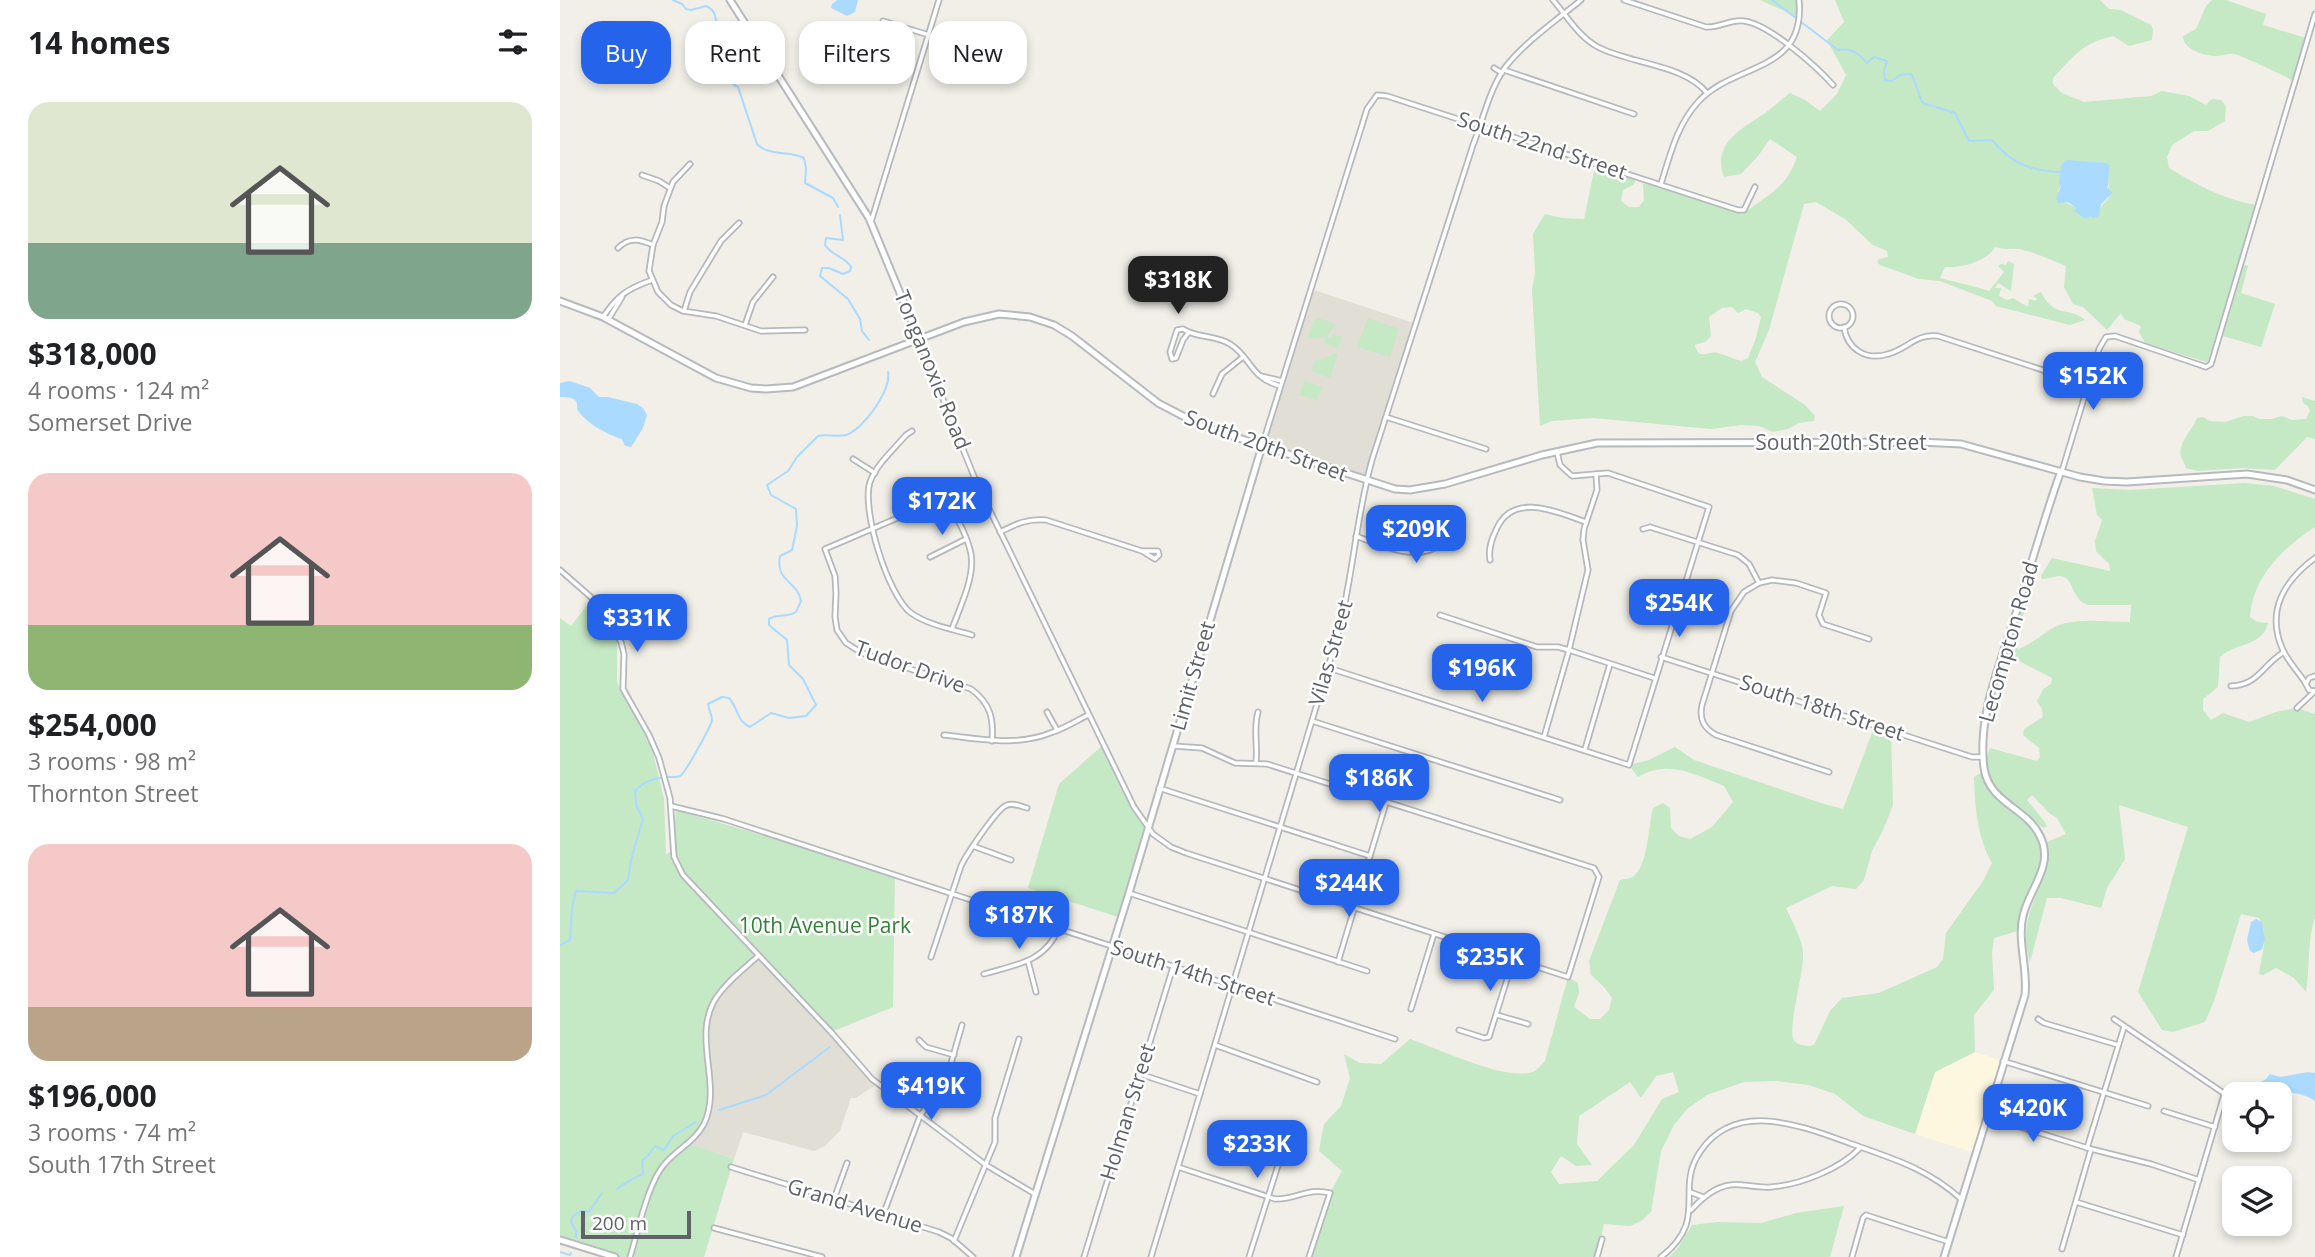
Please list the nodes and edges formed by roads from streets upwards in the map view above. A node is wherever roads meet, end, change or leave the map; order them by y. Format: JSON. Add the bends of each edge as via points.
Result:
{"nodes":[{"id":1,"x":730,"y":0,"type":"edge"},
{"id":2,"x":939,"y":0,"type":"edge"},
{"id":3,"x":1552,"y":0,"type":"edge"},
{"id":4,"x":1581,"y":0,"type":"edge"},
{"id":5,"x":1624,"y":0,"type":"edge"},
{"id":6,"x":1799,"y":0,"type":"edge"},
{"id":7,"x":1565,"y":14,"type":"junction"},
{"id":8,"x":2315,"y":14,"type":"edge"},
{"id":9,"x":883,"y":20,"type":"dead end"},
{"id":10,"x":933,"y":21,"type":"edge"},
{"id":11,"x":929,"y":35,"type":"joint"},
{"id":12,"x":1788,"y":46,"type":"junction"},
{"id":13,"x":1493,"y":68,"type":"dead end"},
{"id":14,"x":1503,"y":71,"type":"junction"},
{"id":15,"x":1833,"y":85,"type":"dead end"},
{"id":16,"x":1707,"y":93,"type":"junction"},
{"id":17,"x":1375,"y":97,"type":"joint"},
{"id":18,"x":1634,"y":114,"type":"dead end"},
{"id":19,"x":1480,"y":127,"type":"junction"},
{"id":20,"x":690,"y":164,"type":"dead end"},
{"id":21,"x":642,"y":175,"type":"dead end"},
{"id":22,"x":1661,"y":184,"type":"junction"},
{"id":23,"x":1755,"y":187,"type":"dead end"},
{"id":24,"x":670,"y":188,"type":"junction"},
{"id":25,"x":871,"y":222,"type":"junction"},
{"id":26,"x":738,"y":223,"type":"dead end"},
{"id":27,"x":653,"y":245,"type":"junction"},
{"id":28,"x":618,"y":248,"type":"dead end"},
{"id":29,"x":773,"y":277,"type":"dead end"},
{"id":30,"x":652,"y":281,"type":"junction"},
{"id":31,"x":560,"y":300,"type":"edge"},
{"id":32,"x":684,"y":311,"type":"junction"},
{"id":33,"x":605,"y":318,"type":"junction"},
{"id":34,"x":745,"y":325,"type":"junction"},
{"id":35,"x":1844,"y":327,"type":"junction"},
{"id":36,"x":805,"y":330,"type":"dead end"},
{"id":37,"x":1189,"y":332,"type":"junction"},
{"id":38,"x":919,"y":338,"type":"junction"},
{"id":39,"x":1243,"y":357,"type":"junction"},
{"id":40,"x":1281,"y":384,"type":"junction"},
{"id":41,"x":2089,"y":385,"type":"junction"},
{"id":42,"x":1213,"y":394,"type":"dead end"},
{"id":43,"x":1387,"y":417,"type":"junction"},
{"id":44,"x":912,"y":431,"type":"dead end"},
{"id":45,"x":1262,"y":446,"type":"junction"},
{"id":46,"x":1486,"y":449,"type":"dead end"},
{"id":47,"x":1557,"y":451,"type":"junction"},
{"id":48,"x":853,"y":459,"type":"dead end"},
{"id":49,"x":2062,"y":471,"type":"junction"},
{"id":50,"x":875,"y":472,"type":"junction"},
{"id":51,"x":1596,"y":474,"type":"junction"},
{"id":52,"x":1366,"y":481,"type":"junction"},
{"id":53,"x":977,"y":484,"type":"junction"},
{"id":54,"x":2315,"y":490,"type":"edge"},
{"id":55,"x":946,"y":498,"type":"junction"},
{"id":56,"x":1586,"y":522,"type":"junction"},
{"id":57,"x":874,"y":528,"type":"junction"},
{"id":58,"x":1643,"y":529,"type":"dead end"},
{"id":59,"x":1000,"y":532,"type":"junction"},
{"id":60,"x":1356,"y":537,"type":"junction"},
{"id":61,"x":966,"y":538,"type":"junction"},
{"id":62,"x":1698,"y":542,"type":"junction"},
{"id":63,"x":1435,"y":548,"type":"junction"},
{"id":64,"x":1142,"y":551,"type":"dead end"},
{"id":65,"x":930,"y":557,"type":"dead end"},
{"id":66,"x":2315,"y":558,"type":"edge"},
{"id":67,"x":1490,"y":560,"type":"dead end"},
{"id":68,"x":2307,"y":564,"type":"junction"},
{"id":69,"x":560,"y":570,"type":"edge"},
{"id":70,"x":2310,"y":570,"type":"dead end"},
{"id":71,"x":1759,"y":583,"type":"junction"},
{"id":72,"x":1679,"y":599,"type":"junction"},
{"id":73,"x":1637,"y":601,"type":"dead end"},
{"id":74,"x":1440,"y":615,"type":"dead end"},
{"id":75,"x":953,"y":629,"type":"junction"},
{"id":76,"x":972,"y":635,"type":"dead end"},
{"id":77,"x":1869,"y":639,"type":"dead end"},
{"id":78,"x":1569,"y":650,"type":"junction"},
{"id":79,"x":2284,"y":652,"type":"junction"},
{"id":80,"x":1661,"y":657,"type":"junction"},
{"id":81,"x":1610,"y":664,"type":"junction"},
{"id":82,"x":1329,"y":668,"type":"junction"},
{"id":83,"x":1712,"y":673,"type":"junction"},
{"id":84,"x":2300,"y":673,"type":"junction"},
{"id":85,"x":2314,"y":676,"type":"edge"},
{"id":86,"x":1654,"y":678,"type":"junction"},
{"id":87,"x":2307,"y":685,"type":"junction"},
{"id":88,"x":2231,"y":686,"type":"dead end"},
{"id":89,"x":2314,"y":691,"type":"edge"},
{"id":90,"x":2304,"y":701,"type":"junction"},
{"id":91,"x":2297,"y":708,"type":"dead end"},
{"id":92,"x":1047,"y":712,"type":"dead end"},
{"id":93,"x":1258,"y":712,"type":"dead end"},
{"id":94,"x":1088,"y":716,"type":"junction"},
{"id":95,"x":1312,"y":721,"type":"junction"},
{"id":96,"x":1057,"y":730,"type":"junction"},
{"id":97,"x":944,"y":735,"type":"dead end"},
{"id":98,"x":1544,"y":737,"type":"junction"},
{"id":99,"x":992,"y":741,"type":"junction"},
{"id":100,"x":1172,"y":746,"type":"junction"},
{"id":101,"x":1585,"y":750,"type":"junction"},
{"id":102,"x":1983,"y":757,"type":"junction"},
{"id":103,"x":1256,"y":762,"type":"junction"},
{"id":104,"x":1829,"y":772,"type":"dead end"},
{"id":105,"x":1296,"y":774,"type":"junction"},
{"id":106,"x":1159,"y":788,"type":"junction"},
{"id":107,"x":1560,"y":800,"type":"dead end"},
{"id":108,"x":1386,"y":803,"type":"junction"},
{"id":109,"x":671,"y":806,"type":"junction"},
{"id":110,"x":1027,"y":808,"type":"dead end"},
{"id":111,"x":1280,"y":827,"type":"junction"},
{"id":112,"x":1148,"y":829,"type":"junction"},
{"id":113,"x":973,"y":846,"type":"junction"},
{"id":114,"x":1370,"y":856,"type":"junction"},
{"id":115,"x":1011,"y":860,"type":"dead end"},
{"id":116,"x":1265,"y":879,"type":"junction"},
{"id":117,"x":1129,"y":893,"type":"junction"},
{"id":118,"x":952,"y":895,"type":"junction"},
{"id":119,"x":1354,"y":908,"type":"junction"},
{"id":120,"x":1058,"y":929,"type":"junction"},
{"id":121,"x":1249,"y":932,"type":"junction"},
{"id":122,"x":1434,"y":934,"type":"junction"},
{"id":123,"x":1111,"y":946,"type":"junction"},
{"id":124,"x":758,"y":956,"type":"junction"},
{"id":125,"x":931,"y":957,"type":"dead end"},
{"id":126,"x":1513,"y":960,"type":"junction"},
{"id":127,"x":1028,"y":961,"type":"junction"},
{"id":128,"x":1338,"y":962,"type":"junction"},
{"id":129,"x":1173,"y":967,"type":"junction"},
{"id":130,"x":1367,"y":971,"type":"dead end"},
{"id":131,"x":984,"y":974,"type":"dead end"},
{"id":132,"x":1233,"y":987,"type":"junction"},
{"id":133,"x":1036,"y":992,"type":"dead end"},
{"id":134,"x":1411,"y":1009,"type":"dead end"},
{"id":135,"x":1497,"y":1014,"type":"junction"},
{"id":136,"x":2038,"y":1019,"type":"dead end"},
{"id":137,"x":2114,"y":1019,"type":"dead end"},
{"id":138,"x":1528,"y":1024,"type":"dead end"},
{"id":139,"x":962,"y":1025,"type":"dead end"},
{"id":140,"x":2124,"y":1027,"type":"junction"},
{"id":141,"x":1459,"y":1030,"type":"dead end"},
{"id":142,"x":1019,"y":1039,"type":"dead end"},
{"id":143,"x":1395,"y":1039,"type":"dead end"},
{"id":144,"x":919,"y":1040,"type":"dead end"},
{"id":145,"x":1215,"y":1045,"type":"junction"},
{"id":146,"x":2118,"y":1045,"type":"junction"},
{"id":147,"x":954,"y":1055,"type":"junction"},
{"id":148,"x":2003,"y":1061,"type":"junction"},
{"id":149,"x":1140,"y":1074,"type":"junction"},
{"id":150,"x":1317,"y":1082,"type":"dead end"},
{"id":151,"x":2104,"y":1092,"type":"junction"},
{"id":152,"x":1200,"y":1094,"type":"junction"},
{"id":153,"x":2148,"y":1106,"type":"dead end"},
{"id":154,"x":2164,"y":1111,"type":"dead end"},
{"id":155,"x":920,"y":1116,"type":"junction"},
{"id":156,"x":1986,"y":1116,"type":"junction"},
{"id":157,"x":2215,"y":1127,"type":"junction"},
{"id":158,"x":1287,"y":1137,"type":"dead end"},
{"id":159,"x":1861,"y":1147,"type":"junction"},
{"id":160,"x":2089,"y":1149,"type":"junction"},
{"id":161,"x":847,"y":1163,"type":"dead end"},
{"id":162,"x":986,"y":1165,"type":"junction"},
{"id":163,"x":731,"y":1167,"type":"dead end"},
{"id":164,"x":1178,"y":1167,"type":"junction"},
{"id":165,"x":2199,"y":1180,"type":"junction"},
{"id":166,"x":1690,"y":1192,"type":"junction"},
{"id":167,"x":1035,"y":1194,"type":"junction"},
{"id":168,"x":1703,"y":1196,"type":"junction"},
{"id":169,"x":1268,"y":1197,"type":"junction"},
{"id":170,"x":834,"y":1199,"type":"junction"},
{"id":171,"x":1961,"y":1200,"type":"junction"},
{"id":172,"x":2076,"y":1202,"type":"junction"},
{"id":173,"x":1690,"y":1211,"type":"junction"},
{"id":174,"x":883,"y":1215,"type":"junction"},
{"id":175,"x":714,"y":1228,"type":"dead end"},
{"id":176,"x":2183,"y":1235,"type":"junction"},
{"id":177,"x":1602,"y":1239,"type":"dead end"},
{"id":178,"x":560,"y":1240,"type":"edge"},
{"id":179,"x":954,"y":1241,"type":"junction"},
{"id":180,"x":1948,"y":1242,"type":"junction"},
{"id":181,"x":2062,"y":1250,"type":"dead end"},
{"id":182,"x":815,"y":1256,"type":"edge"},
{"id":183,"x":615,"y":1257,"type":"edge"},
{"id":184,"x":630,"y":1257,"type":"edge"},
{"id":185,"x":822,"y":1257,"type":"edge"},
{"id":186,"x":973,"y":1257,"type":"edge"},
{"id":187,"x":1016,"y":1257,"type":"edge"},
{"id":188,"x":1084,"y":1257,"type":"edge"},
{"id":189,"x":1151,"y":1257,"type":"edge"},
{"id":190,"x":1250,"y":1257,"type":"edge"},
{"id":191,"x":1309,"y":1257,"type":"edge"},
{"id":192,"x":1597,"y":1257,"type":"edge"},
{"id":193,"x":1661,"y":1257,"type":"edge"},
{"id":194,"x":1852,"y":1257,"type":"edge"},
{"id":195,"x":1944,"y":1257,"type":"edge"},
{"id":196,"x":2176,"y":1257,"type":"edge"}],
"edges":[{"from":1,"to":25,"type":"street","name":"Tonganoxie Road"},
{"from":2,"to":10,"type":"street"},
{"from":3,"to":7,"type":"street"},
{"from":4,"to":7,"type":"street","name":"Vilas Street"},
{"from":5,"to":12,"type":"street","via":[[1706,27],[1746,21]]},
{"from":6,"to":12,"type":"street","via":[[1796,30]]},
{"from":7,"to":14,"type":"street","name":"Vilas Street"},
{"from":7,"to":16,"type":"street","via":[[1597,47],[1683,76]]},
{"from":8,"to":41,"type":"street","name":"Lecompton Road","via":[[2211,364],[2206,367],[2115,336],[2106,337]]},
{"from":9,"to":11,"type":"street"},
{"from":11,"to":25,"type":"street"},
{"from":12,"to":15,"type":"street"},
{"from":12,"to":16,"type":"street","via":[[1767,64]]},
{"from":13,"to":14,"type":"street"},
{"from":14,"to":18,"type":"street"},
{"from":14,"to":19,"type":"street","name":"Vilas Street"},
{"from":16,"to":22,"type":"street","via":[[1680,128]]},
{"from":17,"to":19,"type":"street","name":"South 22nd Street","via":[[1387,96]]},
{"from":17,"to":40,"type":"street","name":"Limit Street","via":[[1367,109]]},
{"from":19,"to":22,"type":"street","name":"South 22nd Street"},
{"from":19,"to":43,"type":"street","name":"Vilas Street"},
{"from":20,"to":24,"type":"street"},
{"from":21,"to":24,"type":"street"},
{"from":22,"to":23,"type":"street","name":"South 22nd Street","via":[[1744,210]]},
{"from":24,"to":27,"type":"street"},
{"from":25,"to":38,"type":"street","name":"Tonganoxie Road"},
{"from":26,"to":32,"type":"street","via":[[721,241],[690,292]]},
{"from":27,"to":28,"type":"street","via":[[633,239]]},
{"from":27,"to":30,"type":"street"},
{"from":29,"to":34,"type":"street","via":[[753,302]]},
{"from":30,"to":32,"type":"street","via":[[666,300]]},
{"from":30,"to":33,"type":"street","via":[[623,295]]},
{"from":31,"to":33,"type":"street","name":"South 20th Street"},
{"from":32,"to":34,"type":"street"},
{"from":33,"to":38,"type":"street","name":"South 20th Street","via":[[716,377],[766,389],[804,384]]},
{"from":34,"to":36,"type":"street","via":[[761,331]]},
{"from":35,"to":35,"type":"street","via":[[1835,326],[1829,317],[1840,304],[1853,313],[1851,323]]},
{"from":35,"to":41,"type":"street","via":[[1851,346],[1864,354],[1889,354],[1923,336],[1938,336]]},
{"from":37,"to":37,"type":"street","via":[[1177,330],[1172,359],[1177,358]]},
{"from":37,"to":39,"type":"street","via":[[1222,340]]},
{"from":38,"to":45,"type":"street","name":"South 20th Street","via":[[992,315],[1043,321],[1072,336],[1173,412]]},
{"from":38,"to":53,"type":"street","name":"Tonganoxie Road"},
{"from":39,"to":40,"type":"street","via":[[1253,371]]},
{"from":39,"to":42,"type":"street","via":[[1222,374]]},
{"from":40,"to":45,"type":"street","name":"Limit Street"},
{"from":41,"to":49,"type":"street","name":"Lecompton Road"},
{"from":43,"to":46,"type":"street"},
{"from":43,"to":52,"type":"street","name":"Vilas Street"},
{"from":44,"to":50,"type":"street"},
{"from":45,"to":52,"type":"street","name":"South 20th Street"},
{"from":45,"to":100,"type":"street","name":"Limit Street"},
{"from":47,"to":49,"type":"street","name":"South 20th Street","via":[[1597,443],[1944,443]]},
{"from":47,"to":51,"type":"street","via":[[1560,465],[1572,475]]},
{"from":47,"to":52,"type":"street","name":"South 20th Street","via":[[1427,488],[1395,489]]},
{"from":48,"to":50,"type":"street"},
{"from":49,"to":54,"type":"street","name":"South 20th Street","via":[[2127,482],[2247,474]]},
{"from":49,"to":102,"type":"street","name":"Lecompton Road","via":[[1987,710]]},
{"from":50,"to":57,"type":"street","via":[[867,495]]},
{"from":51,"to":56,"type":"street","via":[[1597,490]]},
{"from":51,"to":62,"type":"street","via":[[1608,473],[1709,506]]},
{"from":52,"to":60,"type":"street","name":"Vilas Street"},
{"from":53,"to":55,"type":"street"},
{"from":53,"to":59,"type":"street","name":"Tonganoxie Road"},
{"from":55,"to":57,"type":"street"},
{"from":55,"to":61,"type":"street"},
{"from":56,"to":67,"type":"street","via":[[1540,508],[1520,508],[1500,522]]},
{"from":56,"to":78,"type":"street","via":[[1583,540],[1588,570]]},
{"from":57,"to":75,"type":"street","via":[[890,585],[902,605],[922,620]]},
{"from":57,"to":99,"type":"street","name":"Tudor Drive","via":[[825,549],[835,576],[837,630],[845,643],[862,653],[971,688],[991,712]]},
{"from":58,"to":62,"type":"street","via":[[1650,527]]},
{"from":59,"to":64,"type":"street","via":[[1020,522],[1046,520]]},
{"from":59,"to":94,"type":"street","name":"Tonganoxie Road"},
{"from":60,"to":63,"type":"street","via":[[1404,553]]},
{"from":60,"to":82,"type":"street","name":"Vilas Street","via":[[1345,609]]},
{"from":61,"to":65,"type":"street"},
{"from":61,"to":75,"type":"street","via":[[971,570]]},
{"from":62,"to":71,"type":"street","via":[[1738,555]]},
{"from":62,"to":72,"type":"street"},
{"from":63,"to":63,"type":"street","via":[[1445,538],[1449,524],[1442,518],[1433,522]]},
{"from":66,"to":68,"type":"street"},
{"from":68,"to":70,"type":"street"},
{"from":68,"to":79,"type":"street","via":[[2291,579],[2279,603],[2278,634]]},
{"from":69,"to":109,"type":"street","via":[[592,598],[621,642],[623,689],[649,735]]},
{"from":71,"to":77,"type":"street","via":[[1782,580],[1826,593],[1819,615],[1823,624]]},
{"from":71,"to":83,"type":"street","via":[[1735,604]]},
{"from":72,"to":73,"type":"street","via":[[1654,596]]},
{"from":72,"to":80,"type":"street"},
{"from":74,"to":78,"type":"street","via":[[1537,647]]},
{"from":75,"to":76,"type":"street"},
{"from":78,"to":81,"type":"street"},
{"from":78,"to":98,"type":"street"},
{"from":79,"to":84,"type":"street"},
{"from":79,"to":88,"type":"street","via":[[2255,679]]},
{"from":80,"to":83,"type":"street","name":"South 18th Street"},
{"from":80,"to":86,"type":"street"},
{"from":81,"to":86,"type":"street"},
{"from":81,"to":101,"type":"street"},
{"from":82,"to":95,"type":"street","name":"Vilas Street"},
{"from":82,"to":98,"type":"street"},
{"from":83,"to":102,"type":"street","name":"South 18th Street"},
{"from":83,"to":104,"type":"street","via":[[1700,714],[1708,731]]},
{"from":84,"to":85,"type":"street"},
{"from":84,"to":87,"type":"street"},
{"from":85,"to":87,"type":"street"},
{"from":86,"to":101,"type":"street","via":[[1629,765]]},
{"from":87,"to":89,"type":"street"},
{"from":87,"to":90,"type":"street"},
{"from":89,"to":90,"type":"street"},
{"from":90,"to":91,"type":"street"},
{"from":92,"to":96,"type":"street"},
{"from":93,"to":103,"type":"street"},
{"from":94,"to":96,"type":"street"},
{"from":94,"to":112,"type":"street","name":"Tonganoxie Road"},
{"from":95,"to":105,"type":"street","name":"Vilas Street"},
{"from":95,"to":107,"type":"street"},
{"from":96,"to":99,"type":"street","via":[[1021,740]]},
{"from":97,"to":99,"type":"street"},
{"from":98,"to":101,"type":"street"},
{"from":100,"to":103,"type":"street","via":[[1202,748],[1235,763]]},
{"from":100,"to":106,"type":"street","name":"Limit Street"},
{"from":102,"to":148,"type":"street","name":"Lecompton Road","via":[[1992,789],[2038,831],[2044,845],[2040,876],[2022,916],[2025,995]]},
{"from":103,"to":105,"type":"street"},
{"from":105,"to":108,"type":"street"},
{"from":105,"to":111,"type":"street","name":"Vilas Street"},
{"from":106,"to":111,"type":"street"},
{"from":106,"to":112,"type":"street","name":"Limit Street"},
{"from":108,"to":114,"type":"street"},
{"from":108,"to":126,"type":"street","via":[[1597,870],[1599,877],[1568,977]]},
{"from":109,"to":118,"type":"street","name":"South 14th Street"},
{"from":109,"to":124,"type":"street","via":[[675,863]]},
{"from":110,"to":113,"type":"street","via":[[1006,806]]},
{"from":111,"to":114,"type":"street"},
{"from":111,"to":116,"type":"street","name":"Vilas Street"},
{"from":112,"to":116,"type":"street","via":[[1171,847]]},
{"from":112,"to":117,"type":"street","name":"Limit Street"},
{"from":113,"to":115,"type":"street"},
{"from":113,"to":118,"type":"street"},
{"from":114,"to":119,"type":"street"},
{"from":116,"to":119,"type":"street"},
{"from":116,"to":121,"type":"street","name":"Vilas Street"},
{"from":117,"to":121,"type":"street"},
{"from":117,"to":123,"type":"street","name":"Limit Street"},
{"from":118,"to":120,"type":"street","name":"South 14th Street"},
{"from":118,"to":125,"type":"street"},
{"from":119,"to":122,"type":"street"},
{"from":119,"to":128,"type":"street"},
{"from":120,"to":123,"type":"street","name":"South 14th Street"},
{"from":120,"to":127,"type":"street","via":[[1049,946]]},
{"from":121,"to":128,"type":"street"},
{"from":121,"to":132,"type":"street","name":"Vilas Street"},
{"from":122,"to":126,"type":"street"},
{"from":122,"to":134,"type":"street"},
{"from":123,"to":129,"type":"street","name":"South 14th Street"},
{"from":123,"to":167,"type":"street","name":"Limit Street"},
{"from":124,"to":155,"type":"street","via":[[872,1079]]},
{"from":124,"to":184,"type":"street","via":[[712,1006],[705,1035],[710,1088],[707,1114],[696,1136],[656,1175]]},
{"from":126,"to":135,"type":"street"},
{"from":127,"to":131,"type":"street"},
{"from":127,"to":133,"type":"street"},
{"from":128,"to":130,"type":"street"},
{"from":129,"to":132,"type":"street","name":"South 14th Street"},
{"from":129,"to":149,"type":"street","name":"Holman Street"},
{"from":132,"to":143,"type":"street","name":"South 14th Street"},
{"from":132,"to":145,"type":"street","name":"Vilas Street"},
{"from":135,"to":138,"type":"street"},
{"from":135,"to":141,"type":"street","via":[[1489,1037]]},
{"from":136,"to":146,"type":"street"},
{"from":137,"to":140,"type":"street"},
{"from":139,"to":147,"type":"street"},
{"from":140,"to":146,"type":"street"},
{"from":140,"to":157,"type":"street","via":[[2222,1091]]},
{"from":142,"to":162,"type":"street"},
{"from":144,"to":147,"type":"street","via":[[926,1047]]},
{"from":145,"to":150,"type":"street"},
{"from":145,"to":152,"type":"street","name":"Vilas Street"},
{"from":146,"to":151,"type":"street"},
{"from":147,"to":155,"type":"street","via":[[944,1082]]},
{"from":148,"to":151,"type":"street"},
{"from":148,"to":156,"type":"street"},
{"from":149,"to":152,"type":"street"},
{"from":149,"to":188,"type":"street","name":"Holman Street"},
{"from":151,"to":153,"type":"street"},
{"from":151,"to":160,"type":"street"},
{"from":152,"to":164,"type":"street","name":"Vilas Street"},
{"from":154,"to":157,"type":"street"},
{"from":155,"to":162,"type":"street"},
{"from":155,"to":174,"type":"street"},
{"from":156,"to":160,"type":"street"},
{"from":156,"to":171,"type":"street"},
{"from":157,"to":165,"type":"street"},
{"from":158,"to":169,"type":"street"},
{"from":159,"to":166,"type":"street","via":[[1778,1121],[1727,1128],[1714,1134],[1696,1159]]},
{"from":159,"to":168,"type":"street","via":[[1798,1183],[1768,1188],[1730,1184]]},
{"from":159,"to":171,"type":"street","via":[[1930,1175]]},
{"from":160,"to":165,"type":"street"},
{"from":160,"to":172,"type":"street"},
{"from":161,"to":170,"type":"street"},
{"from":162,"to":167,"type":"street"},
{"from":162,"to":179,"type":"street"},
{"from":163,"to":170,"type":"street","name":"Grand Avenue"},
{"from":164,"to":169,"type":"street"},
{"from":164,"to":189,"type":"street","name":"Vilas Street"},
{"from":165,"to":176,"type":"street"},
{"from":166,"to":168,"type":"street"},
{"from":166,"to":173,"type":"street"},
{"from":167,"to":187,"type":"street","name":"Limit Street"},
{"from":168,"to":173,"type":"street"},
{"from":169,"to":190,"type":"street"},
{"from":169,"to":191,"type":"street","via":[[1329,1193]]},
{"from":170,"to":174,"type":"street","name":"Grand Avenue"},
{"from":171,"to":180,"type":"street"},
{"from":172,"to":176,"type":"street"},
{"from":172,"to":181,"type":"street"},
{"from":173,"to":193,"type":"street","via":[[1679,1239]]},
{"from":174,"to":179,"type":"street","name":"Grand Avenue"},
{"from":175,"to":182,"type":"street"},
{"from":176,"to":196,"type":"street"},
{"from":177,"to":192,"type":"street"},
{"from":178,"to":183,"type":"street"},
{"from":179,"to":186,"type":"street","name":"Grand Avenue"},
{"from":180,"to":194,"type":"street","via":[[1866,1215]]},
{"from":180,"to":195,"type":"street"},
{"from":182,"to":185,"type":"street"}]}
